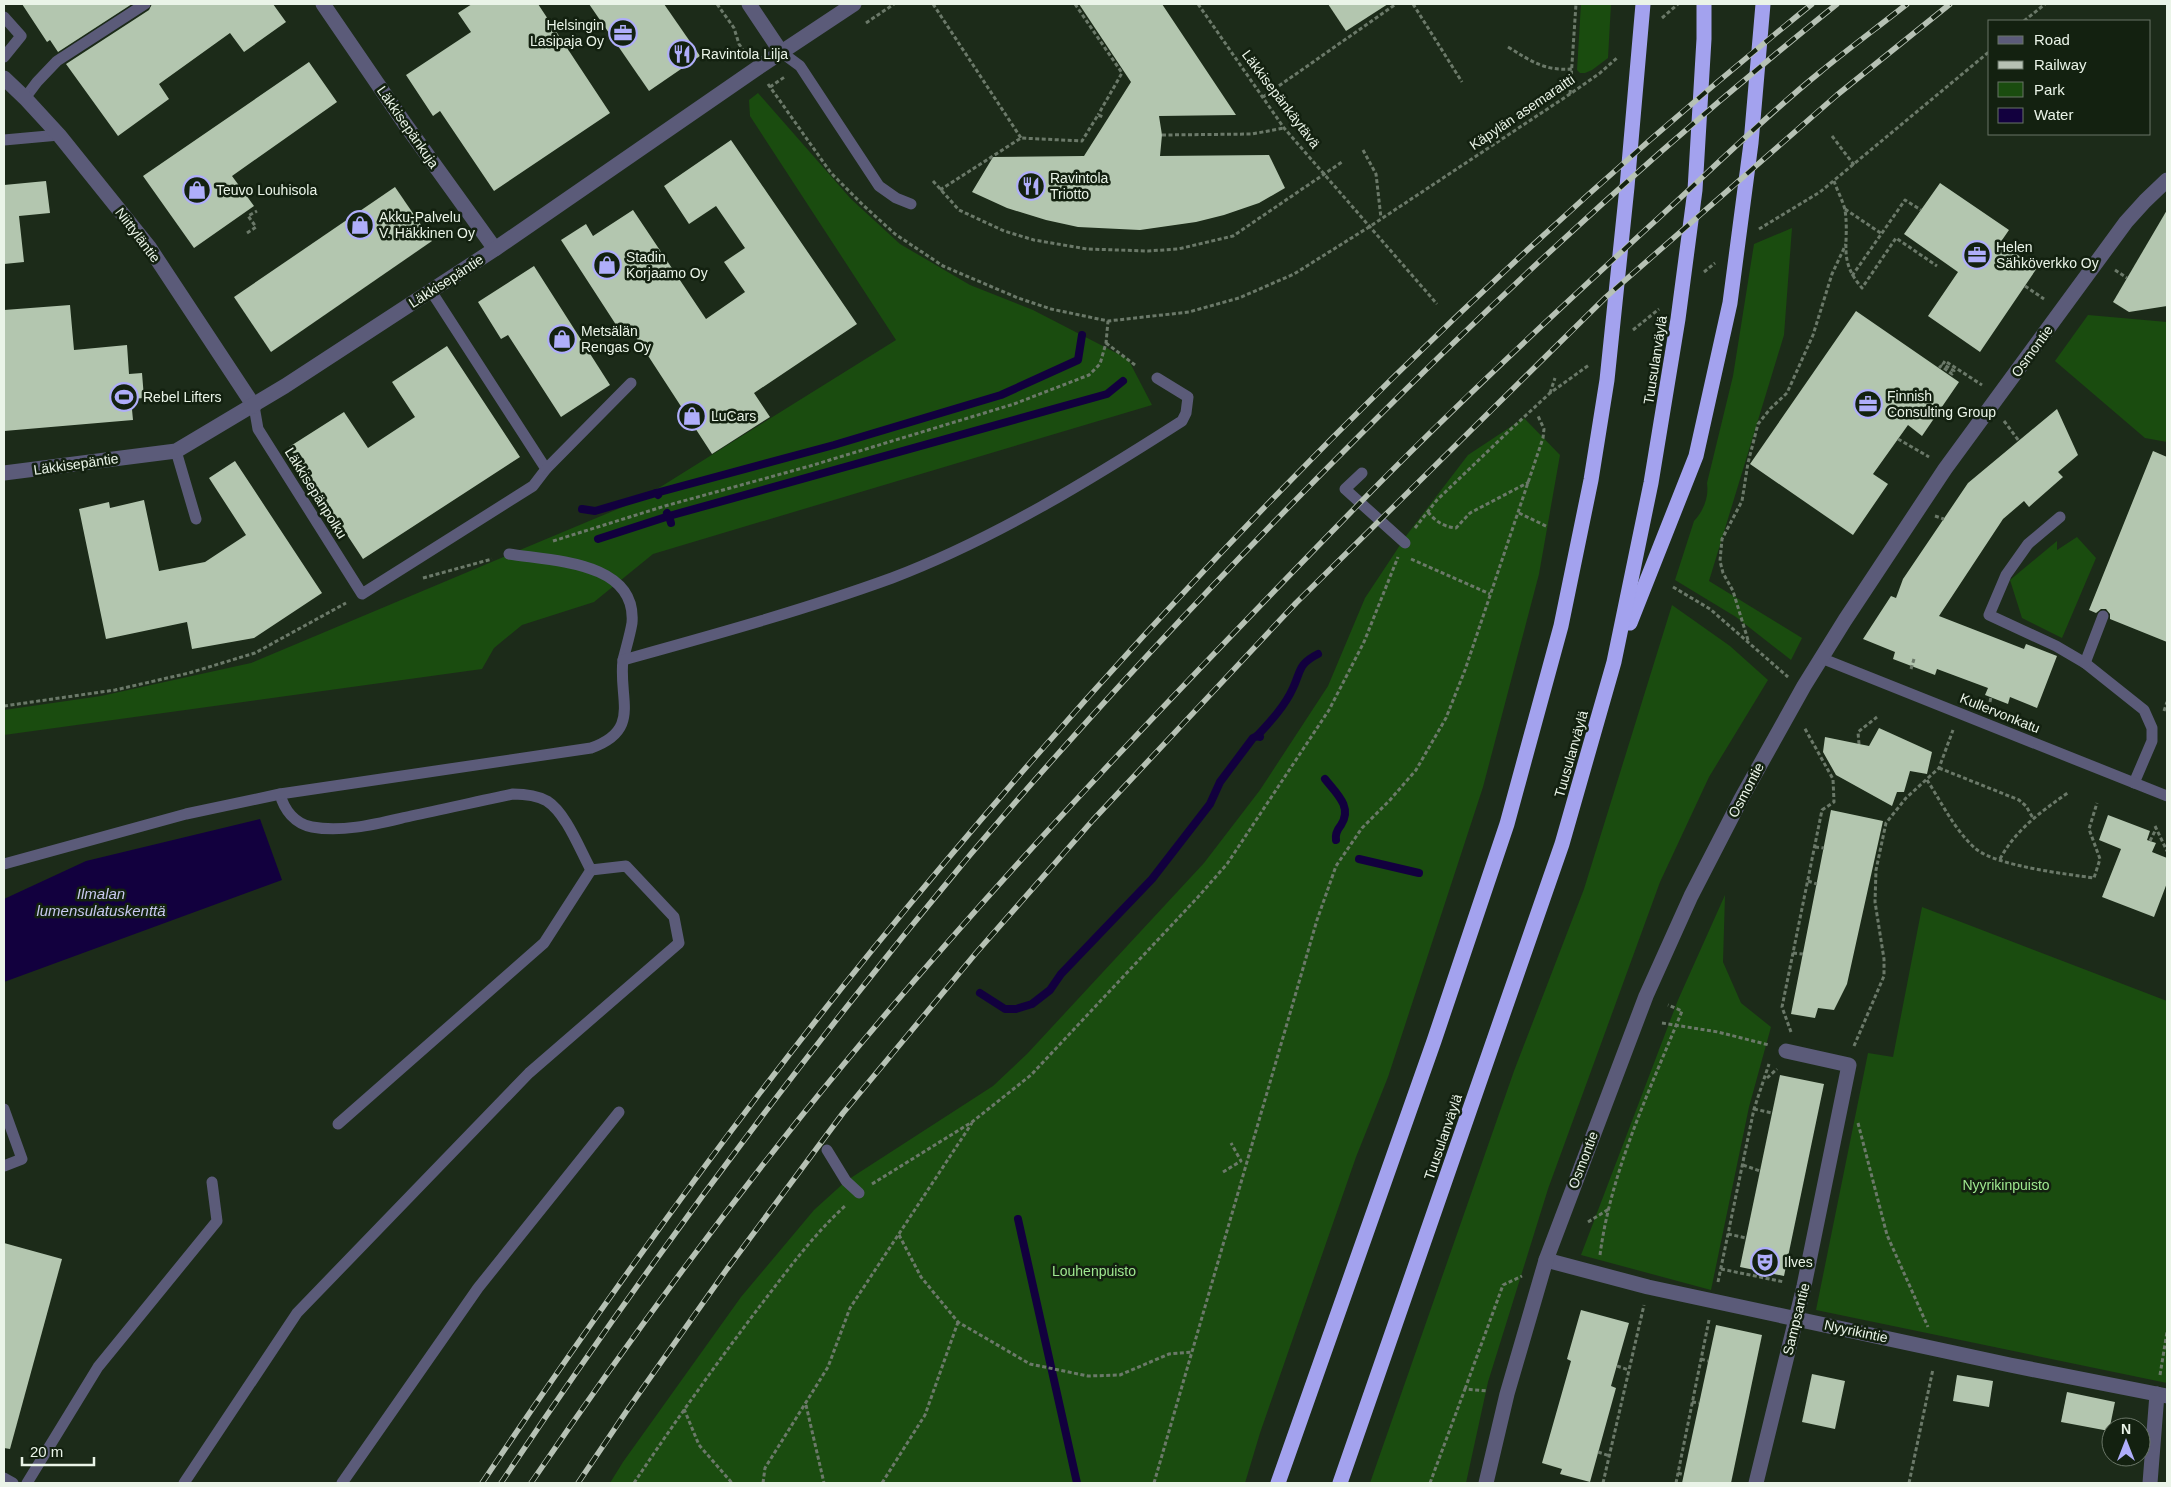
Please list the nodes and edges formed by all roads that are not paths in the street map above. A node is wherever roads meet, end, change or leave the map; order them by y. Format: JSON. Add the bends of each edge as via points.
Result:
{"nodes":[{"id":1,"x":145,"y":4,"type":"edge"},
{"id":2,"x":323,"y":4,"type":"edge"},
{"id":3,"x":749,"y":4,"type":"edge"},
{"id":4,"x":854,"y":4,"type":"edge"},
{"id":5,"x":1639,"y":4,"type":"edge"},
{"id":6,"x":1643,"y":4,"type":"edge"},
{"id":7,"x":1704,"y":4,"type":"edge"},
{"id":8,"x":1711,"y":4,"type":"edge"},
{"id":9,"x":1763,"y":4,"type":"edge"},
{"id":10,"x":4,"y":17,"type":"edge"},
{"id":11,"x":1641,"y":22,"type":"junction"},
{"id":12,"x":1704,"y":39,"type":"junction"},
{"id":13,"x":781,"y":52,"type":"junction"},
{"id":14,"x":4,"y":57,"type":"edge"},
{"id":15,"x":4,"y":78,"type":"edge"},
{"id":16,"x":25,"y":98,"type":"junction"},
{"id":17,"x":59,"y":135,"type":"junction"},
{"id":18,"x":4,"y":140,"type":"edge"},
{"id":19,"x":2167,"y":180,"type":"edge"},
{"id":20,"x":911,"y":204,"type":"dead end"},
{"id":21,"x":494,"y":249,"type":"junction"},
{"id":22,"x":431,"y":291,"type":"junction"},
{"id":23,"x":1157,"y":378,"type":"dead end"},
{"id":24,"x":631,"y":383,"type":"dead end"},
{"id":25,"x":254,"y":406,"type":"junction"},
{"id":26,"x":176,"y":451,"type":"junction"},
{"id":27,"x":546,"y":469,"type":"junction"},
{"id":28,"x":4,"y":473,"type":"edge"},
{"id":29,"x":1362,"y":473,"type":"dead end"},
{"id":30,"x":2060,"y":517,"type":"dead end"},
{"id":31,"x":196,"y":519,"type":"dead end"},
{"id":32,"x":1402,"y":549,"type":"road end"},
{"id":33,"x":509,"y":554,"type":"road end"},
{"id":34,"x":2103,"y":616,"type":"dead end"},
{"id":35,"x":1821,"y":658,"type":"junction"},
{"id":36,"x":623,"y":660,"type":"junction"},
{"id":37,"x":1614,"y":662,"type":"junction"},
{"id":38,"x":2085,"y":663,"type":"junction"},
{"id":39,"x":2134,"y":783,"type":"junction"},
{"id":40,"x":280,"y":794,"type":"junction"},
{"id":41,"x":2167,"y":796,"type":"edge"},
{"id":42,"x":4,"y":864,"type":"edge"},
{"id":43,"x":591,"y":870,"type":"junction"},
{"id":44,"x":1791,"y":1052,"type":"road end"},
{"id":45,"x":4,"y":1109,"type":"edge"},
{"id":46,"x":618,"y":1112,"type":"dead end"},
{"id":47,"x":338,"y":1124,"type":"dead end"},
{"id":48,"x":827,"y":1150,"type":"dead end"},
{"id":49,"x":4,"y":1166,"type":"edge"},
{"id":50,"x":212,"y":1182,"type":"dead end"},
{"id":51,"x":859,"y":1193,"type":"road end"},
{"id":52,"x":1546,"y":1260,"type":"junction"},
{"id":53,"x":1796,"y":1319,"type":"junction"},
{"id":54,"x":2162,"y":1395,"type":"edge"},
{"id":55,"x":4,"y":1478,"type":"edge"},
{"id":56,"x":13,"y":1483,"type":"edge"},
{"id":57,"x":27,"y":1483,"type":"edge"},
{"id":58,"x":184,"y":1483,"type":"edge"},
{"id":59,"x":342,"y":1483,"type":"edge"},
{"id":60,"x":1278,"y":1483,"type":"edge"},
{"id":61,"x":1340,"y":1483,"type":"edge"},
{"id":62,"x":1486,"y":1483,"type":"edge"},
{"id":63,"x":1756,"y":1483,"type":"edge"},
{"id":64,"x":2150,"y":1483,"type":"edge"}],
"edges":[{"from":1,"to":16,"type":"lane","via":[[57,61]]},
{"from":2,"to":21,"type":"street","name":"Läkkisepänkuja"},
{"from":3,"to":13,"type":"street"},
{"from":4,"to":13,"type":"street","name":"Läkkisepäntie"},
{"from":5,"to":11,"type":"highway"},
{"from":6,"to":11,"type":"highway"},
{"from":7,"to":12,"type":"highway","name":"Tuusulanväylä"},
{"from":8,"to":12,"type":"highway"},
{"from":9,"to":37,"type":"highway","via":[[1751,143],[1730,303],[1696,456]]},
{"from":10,"to":14,"type":"lane","via":[[21,36]]},
{"from":11,"to":60,"type":"highway","via":[[1607,380],[1591,480],[1561,626],[1507,824]]},
{"from":12,"to":37,"type":"highway","name":"Tuusulanväylä","via":[[1695,190],[1678,320],[1652,483]]},
{"from":13,"to":20,"type":"lane","via":[[800,66],[879,186]]},
{"from":13,"to":21,"type":"street","name":"Läkkisepäntie"},
{"from":15,"to":16,"type":"street","name":"Niittyläntie"},
{"from":16,"to":17,"type":"street","name":"Niittyläntie"},
{"from":17,"to":18,"type":"lane"},
{"from":17,"to":25,"type":"street","name":"Niittyläntie","via":[[149,247]]},
{"from":19,"to":35,"type":"street","name":"Osmontie","via":[[2126,222],[1951,461]]},
{"from":21,"to":22,"type":"street","name":"Läkkisepäntie"},
{"from":22,"to":25,"type":"street","name":"Läkkisepäntie"},
{"from":22,"to":27,"type":"lane"},
{"from":23,"to":36,"type":"lane","via":[[1188,397],[1182,421],[1119,462],[987,536],[892,577],[795,610]]},
{"from":24,"to":27,"type":"lane"},
{"from":25,"to":26,"type":"street","name":"Läkkisepäntie"},
{"from":25,"to":27,"type":"lane","name":"Läkkisepänpolku","via":[[258,429],[362,594],[534,486]]},
{"from":26,"to":28,"type":"street","name":"Läkkisepäntie"},
{"from":26,"to":31,"type":"lane"},
{"from":29,"to":32,"type":"lane","via":[[1345,489]]},
{"from":30,"to":38,"type":"lane","via":[[2028,544],[2006,575],[1989,615]]},
{"from":33,"to":36,"type":"lane","via":[[585,566],[614,580],[629,598],[632,622]]},
{"from":34,"to":38,"type":"lane"},
{"from":35,"to":39,"type":"lane","name":"Kullervonkatu"},
{"from":35,"to":52,"type":"street","name":"Osmontie","via":[[1741,799],[1678,923],[1646,996]]},
{"from":36,"to":40,"type":"lane","via":[[624,716],[620,730],[607,742],[591,748]]},
{"from":37,"to":61,"type":"highway","name":"Tuusulanväylä","via":[[1562,844]]},
{"from":38,"to":39,"type":"lane","via":[[2144,710],[2148,718],[2152,741]]},
{"from":39,"to":41,"type":"lane","name":"Kullervonkatu"},
{"from":40,"to":42,"type":"lane","via":[[186,814]]},
{"from":40,"to":43,"type":"lane","via":[[282,805],[290,816],[311,827],[341,829],[513,794],[529,794],[547,801],[560,815]]},
{"from":43,"to":47,"type":"lane","via":[[544,943]]},
{"from":43,"to":58,"type":"lane","via":[[626,866],[674,917],[679,943],[529,1073],[296,1313]]},
{"from":44,"to":53,"type":"street","name":"Sampsantie","via":[[1849,1065]]},
{"from":45,"to":49,"type":"lane","via":[[22,1158]]},
{"from":46,"to":59,"type":"lane","via":[[478,1288]]},
{"from":48,"to":51,"type":"lane","via":[[846,1180]]},
{"from":50,"to":57,"type":"lane","via":[[217,1221],[98,1367]]},
{"from":52,"to":53,"type":"street","name":"Nyyrikintie","via":[[1648,1287]]},
{"from":52,"to":62,"type":"street","name":"Osmontie","via":[[1507,1394]]},
{"from":53,"to":54,"type":"street","name":"Nyyrikintie"},
{"from":53,"to":63,"type":"street","name":"Sampsantie"},
{"from":54,"to":64,"type":"street"},
{"from":55,"to":56,"type":"lane"}]}
